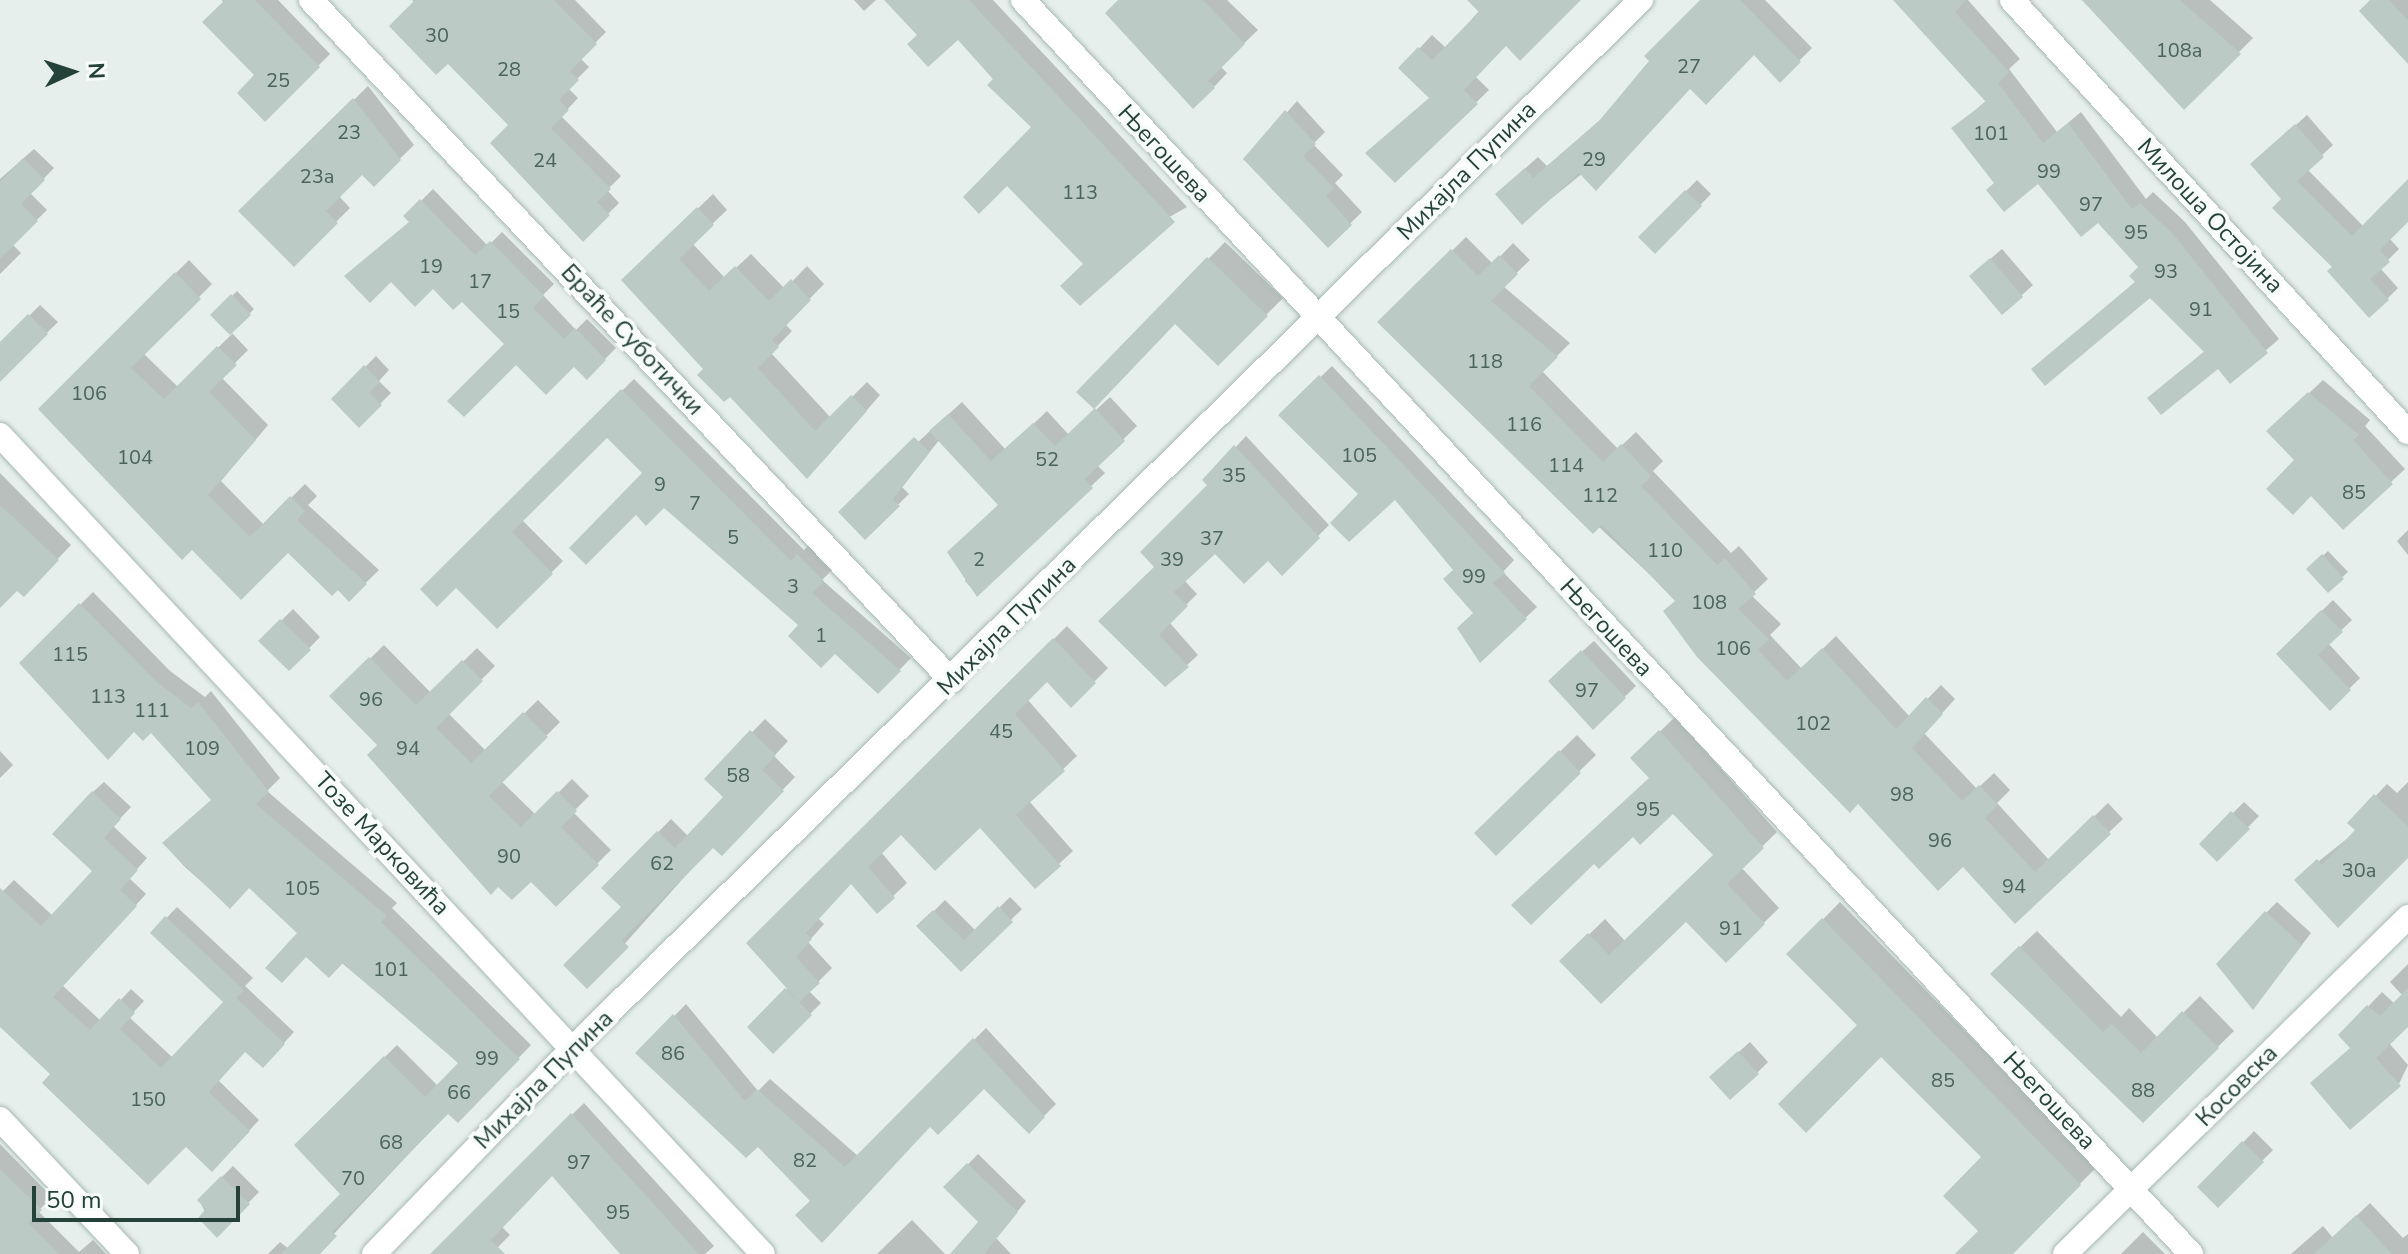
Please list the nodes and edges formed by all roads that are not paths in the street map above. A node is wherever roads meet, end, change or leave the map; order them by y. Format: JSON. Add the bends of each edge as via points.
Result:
{"nodes":[{"id":1,"x":311,"y":0,"type":"edge"},
{"id":2,"x":1023,"y":0,"type":"edge"},
{"id":3,"x":1641,"y":0,"type":"edge"},
{"id":4,"x":2012,"y":0,"type":"edge"},
{"id":5,"x":1317,"y":319,"type":"junction"},
{"id":6,"x":2408,"y":432,"type":"edge"},
{"id":7,"x":0,"y":435,"type":"edge"},
{"id":8,"x":952,"y":681,"type":"junction"},
{"id":9,"x":2408,"y":917,"type":"edge"},
{"id":10,"x":572,"y":1049,"type":"junction"},
{"id":11,"x":0,"y":1119,"type":"edge"},
{"id":12,"x":2131,"y":1189,"type":"junction"},
{"id":13,"x":127,"y":1254,"type":"edge"},
{"id":14,"x":374,"y":1254,"type":"edge"},
{"id":15,"x":763,"y":1254,"type":"edge"},
{"id":16,"x":2065,"y":1254,"type":"edge"},
{"id":17,"x":2191,"y":1254,"type":"edge"}],
"edges":[{"from":1,"to":8,"type":"street","name":"Браће Суботички"},
{"from":2,"to":5,"type":"street","name":"Његошева"},
{"from":3,"to":5,"type":"street","name":"Михајла Пупина"},
{"from":4,"to":6,"type":"street","name":"Милоша Остојина"},
{"from":5,"to":8,"type":"street","name":"Михајла Пупина"},
{"from":5,"to":12,"type":"street","name":"Његошева"},
{"from":7,"to":10,"type":"street","name":"Тозе Марковића"},
{"from":8,"to":10,"type":"street","name":"Михајла Пупина"},
{"from":9,"to":12,"type":"street","name":"Косовска"},
{"from":10,"to":14,"type":"street","name":"Михајла Пупина"},
{"from":10,"to":15,"type":"street","name":"Тозе Марковића"},
{"from":11,"to":13,"type":"street"},
{"from":12,"to":16,"type":"street","name":"Косовска"},
{"from":12,"to":17,"type":"street","name":"Његошева"}]}
